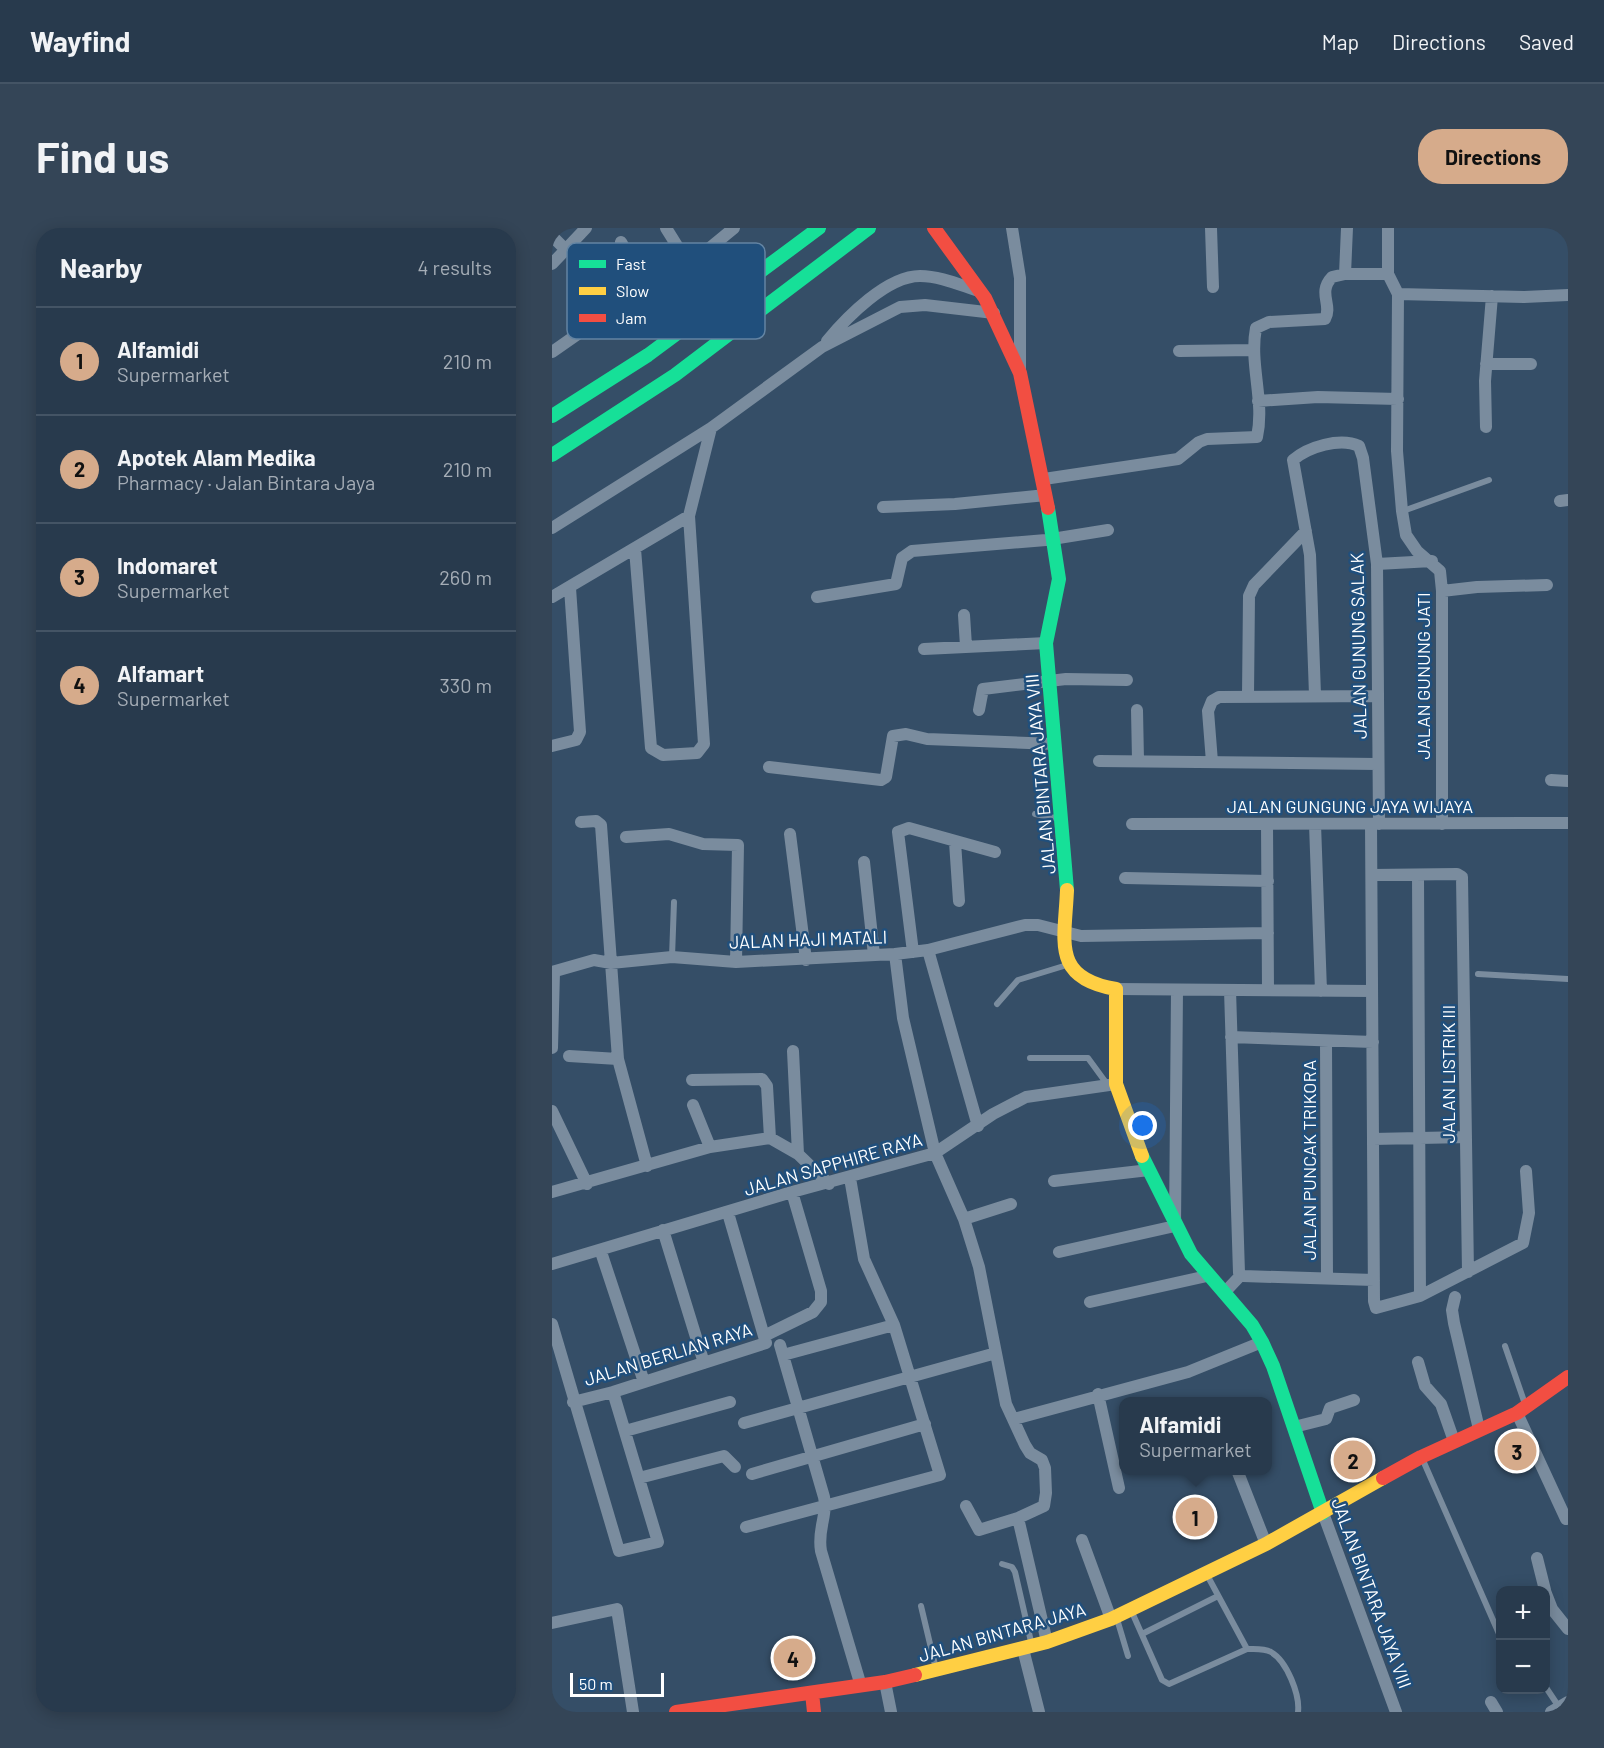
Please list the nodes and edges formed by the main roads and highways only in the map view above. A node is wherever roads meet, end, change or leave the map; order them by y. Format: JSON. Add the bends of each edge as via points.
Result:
{"nodes":[{"id":1,"x":819,"y":228,"type":"edge"},
{"id":2,"x":869,"y":228,"type":"edge"},
{"id":3,"x":936,"y":230,"type":"edge"},
{"id":4,"x":765,"y":268,"type":"edge"},
{"id":5,"x":765,"y":309,"type":"edge"},
{"id":6,"x":670,"y":339,"type":"edge"},
{"id":7,"x":725,"y":339,"type":"edge"},
{"id":8,"x":552,"y":416,"type":"edge"},
{"id":9,"x":552,"y":455,"type":"edge"},
{"id":10,"x":1568,"y":1377,"type":"edge"},
{"id":11,"x":1323,"y":1513,"type":"junction"},
{"id":12,"x":812,"y":1693,"type":"junction"},
{"id":13,"x":676,"y":1712,"type":"edge"},
{"id":14,"x":814,"y":1712,"type":"edge"}],
"edges":[{"from":1,"to":4,"type":"main road"},
{"from":2,"to":5,"type":"main road"},
{"from":3,"to":11,"type":"main road","name":"JALAN BINTARA JAYA VIII","via":[[994,313],[1020,373],[1044,479],[1059,579],[1046,643],[1068,876],[1063,948],[1068,964],[1082,979],[1116,989],[1112,1084],[1175,1226],[1207,1276],[1252,1325],[1262,1342]]},
{"from":6,"to":8,"type":"main road"},
{"from":7,"to":9,"type":"main road"},
{"from":10,"to":11,"type":"main road","name":"JALAN BINTARA JAYA","via":[[1522,1410],[1421,1456]]},
{"from":11,"to":12,"type":"main road","name":"JALAN BINTARA JAYA","via":[[1114,1618],[1047,1642],[885,1682]]},
{"from":12,"to":13,"type":"main road","name":"JALAN BINTARA JAYA"},
{"from":12,"to":14,"type":"main road"}]}
